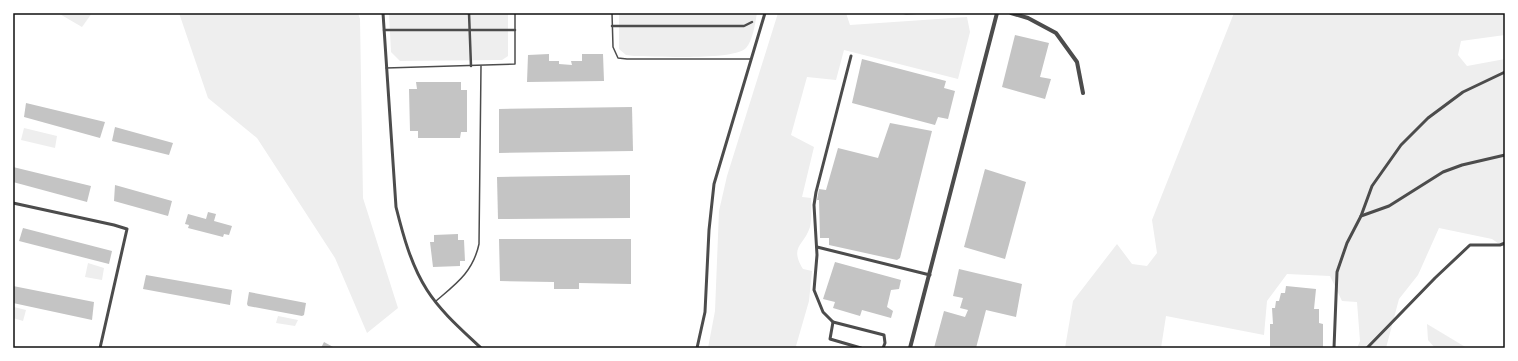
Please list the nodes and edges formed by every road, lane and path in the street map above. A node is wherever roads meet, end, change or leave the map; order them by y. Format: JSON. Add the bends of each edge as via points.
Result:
{"nodes":[{"id":1,"x":383,"y":13,"type":"edge"},
{"id":2,"x":469,"y":13,"type":"edge"},
{"id":3,"x":515,"y":13,"type":"edge"},
{"id":4,"x":612,"y":13,"type":"edge"},
{"id":5,"x":765,"y":13,"type":"edge"},
{"id":6,"x":997,"y":13,"type":"edge"},
{"id":7,"x":1011,"y":13,"type":"edge"},
{"id":8,"x":752,"y":22,"type":"dead end"},
{"id":9,"x":612,"y":26,"type":"junction"},
{"id":10,"x":384,"y":30,"type":"junction"},
{"id":11,"x":470,"y":30,"type":"junction"},
{"id":12,"x":515,"y":30,"type":"junction"},
{"id":13,"x":852,"y":56,"type":"dead end"},
{"id":14,"x":752,"y":59,"type":"junction"},
{"id":15,"x":470,"y":66,"type":"junction"},
{"id":16,"x":481,"y":66,"type":"junction"},
{"id":17,"x":386,"y":68,"type":"junction"},
{"id":18,"x":1505,"y":72,"type":"edge"},
{"id":19,"x":1083,"y":93,"type":"dead end"},
{"id":20,"x":1505,"y":155,"type":"edge"},
{"id":21,"x":13,"y":203,"type":"edge"},
{"id":22,"x":1361,"y":216,"type":"junction"},
{"id":23,"x":1505,"y":243,"type":"edge"},
{"id":24,"x":817,"y":247,"type":"junction"},
{"id":25,"x":930,"y":275,"type":"junction"},
{"id":26,"x":436,"y":301,"type":"junction"},
{"id":27,"x":833,"y":322,"type":"junction"},
{"id":28,"x":100,"y":348,"type":"edge"},
{"id":29,"x":481,"y":348,"type":"edge"},
{"id":30,"x":697,"y":348,"type":"edge"},
{"id":31,"x":861,"y":348,"type":"edge"},
{"id":32,"x":883,"y":348,"type":"edge"},
{"id":33,"x":910,"y":348,"type":"edge"},
{"id":34,"x":1334,"y":348,"type":"edge"},
{"id":35,"x":1367,"y":348,"type":"edge"}],
"edges":[{"from":1,"to":10,"type":"street"},
{"from":2,"to":11,"type":"street"},
{"from":3,"to":12,"type":"lane"},
{"from":4,"to":9,"type":"lane"},
{"from":5,"to":14,"type":"street"},
{"from":6,"to":25,"type":"street"},
{"from":7,"to":19,"type":"street","via":[[1028,18],[1056,33],[1077,62]]},
{"from":8,"to":9,"type":"street","via":[[744,26]]},
{"from":9,"to":14,"type":"lane","via":[[613,47],[618,58]]},
{"from":10,"to":11,"type":"street"},
{"from":10,"to":17,"type":"street"},
{"from":11,"to":12,"type":"street"},
{"from":11,"to":15,"type":"street"},
{"from":12,"to":16,"type":"lane","via":[[515,64]]},
{"from":13,"to":24,"type":"street","via":[[816,192],[814,205]]},
{"from":14,"to":30,"type":"street","via":[[714,184],[705,312]]},
{"from":15,"to":16,"type":"lane"},
{"from":15,"to":17,"type":"lane"},
{"from":16,"to":26,"type":"lane","via":[[479,244],[474,263],[469,270]]},
{"from":17,"to":26,"type":"street","via":[[396,207],[411,258]]},
{"from":18,"to":22,"type":"street","via":[[1463,92],[1428,118],[1401,145],[1372,186]]},
{"from":20,"to":22,"type":"street","via":[[1443,172],[1389,206]]},
{"from":21,"to":28,"type":"street","via":[[127,229]]},
{"from":22,"to":34,"type":"street","via":[[1347,243],[1337,272]]},
{"from":23,"to":35,"type":"street","via":[[1470,244]]},
{"from":24,"to":25,"type":"street"},
{"from":24,"to":27,"type":"street","via":[[814,290],[824,312]]},
{"from":25,"to":33,"type":"street"},
{"from":26,"to":29,"type":"street"},
{"from":27,"to":31,"type":"street","via":[[830,339]]},
{"from":27,"to":32,"type":"street","via":[[884,335]]}]}
